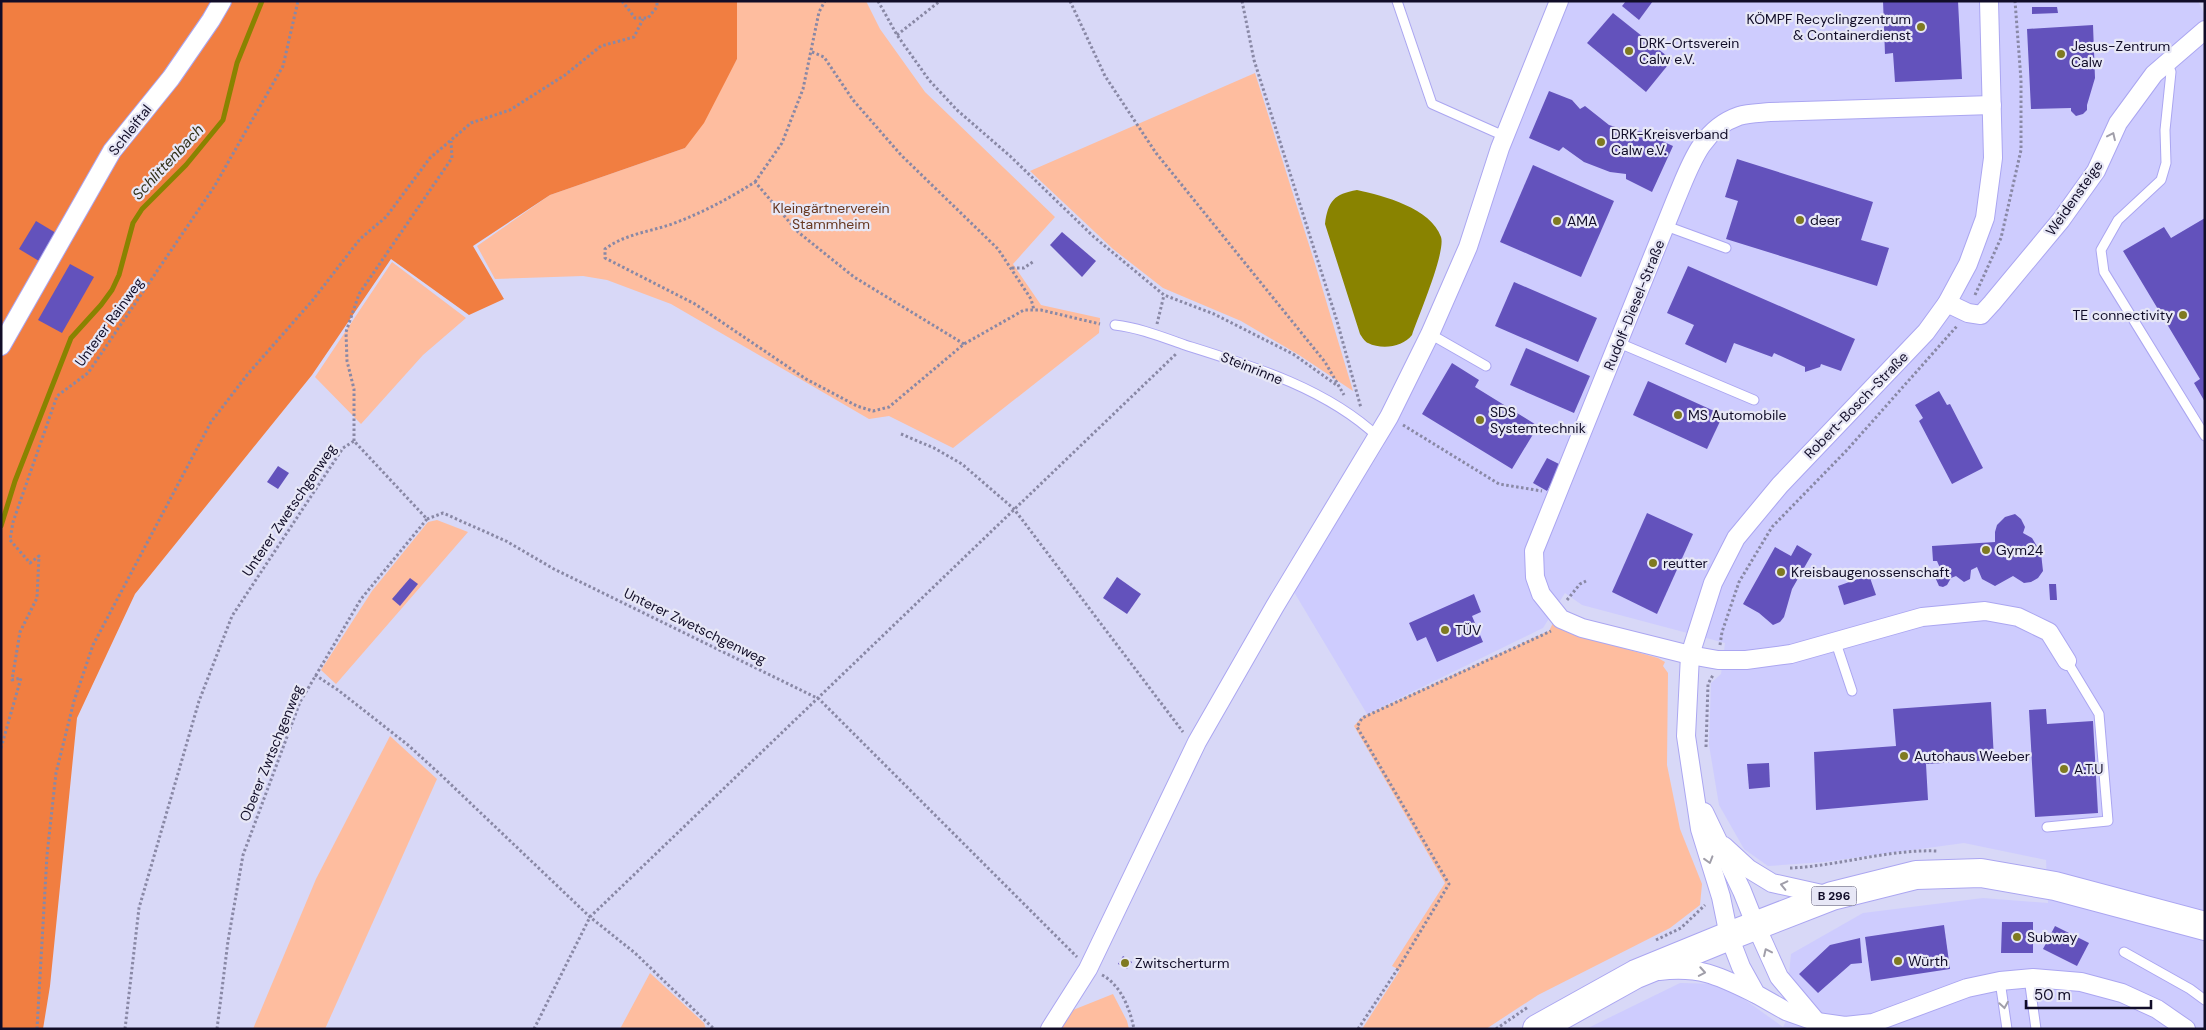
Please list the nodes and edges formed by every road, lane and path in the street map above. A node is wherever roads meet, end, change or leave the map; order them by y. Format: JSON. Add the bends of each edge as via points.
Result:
{"nodes":[{"id":1,"x":222,"y":1,"type":"edge"},
{"id":2,"x":298,"y":1,"type":"edge"},
{"id":3,"x":622,"y":1,"type":"edge"},
{"id":4,"x":657,"y":1,"type":"edge"},
{"id":5,"x":825,"y":1,"type":"edge"},
{"id":6,"x":878,"y":1,"type":"edge"},
{"id":7,"x":940,"y":1,"type":"edge"},
{"id":8,"x":1070,"y":1,"type":"edge"},
{"id":9,"x":1242,"y":1,"type":"edge"},
{"id":10,"x":1397,"y":1,"type":"edge"},
{"id":11,"x":1558,"y":1,"type":"edge"},
{"id":12,"x":1989,"y":1,"type":"edge"},
{"id":13,"x":2015,"y":1,"type":"edge"},
{"id":14,"x":643,"y":19,"type":"junction"},
{"id":15,"x":2205,"y":30,"type":"edge"},
{"id":16,"x":897,"y":35,"type":"junction"},
{"id":17,"x":812,"y":52,"type":"junction"},
{"id":18,"x":2167,"y":62,"type":"junction"},
{"id":19,"x":1992,"y":105,"type":"junction"},
{"id":20,"x":1504,"y":136,"type":"junction"},
{"id":21,"x":451,"y":140,"type":"junction"},
{"id":22,"x":754,"y":182,"type":"junction"},
{"id":23,"x":1666,"y":226,"type":"junction"},
{"id":24,"x":1726,"y":248,"type":"dead end"},
{"id":25,"x":1034,"y":261,"type":"dead end"},
{"id":26,"x":1012,"y":268,"type":"junction"},
{"id":27,"x":1164,"y":295,"type":"junction"},
{"id":28,"x":1947,"y":303,"type":"junction"},
{"id":29,"x":1034,"y":310,"type":"junction"},
{"id":30,"x":1968,"y":313,"type":"junction"},
{"id":31,"x":1100,"y":324,"type":"dead end"},
{"id":32,"x":1115,"y":325,"type":"dead end"},
{"id":33,"x":1154,"y":334,"type":"junction"},
{"id":34,"x":1430,"y":334,"type":"junction"},
{"id":35,"x":1619,"y":343,"type":"junction"},
{"id":36,"x":964,"y":344,"type":"junction"},
{"id":37,"x":1185,"y":345,"type":"junction"},
{"id":38,"x":1,"y":346,"type":"edge"},
{"id":39,"x":1486,"y":366,"type":"dead end"},
{"id":40,"x":1754,"y":400,"type":"dead end"},
{"id":41,"x":1389,"y":417,"type":"junction"},
{"id":42,"x":1364,"y":424,"type":"junction"},
{"id":43,"x":901,"y":434,"type":"dead end"},
{"id":44,"x":2205,"y":436,"type":"edge"},
{"id":45,"x":1378,"y":437,"type":"junction"},
{"id":46,"x":354,"y":441,"type":"junction"},
{"id":47,"x":1540,"y":489,"type":"dead end"},
{"id":48,"x":1014,"y":509,"type":"junction"},
{"id":49,"x":427,"y":519,"type":"junction"},
{"id":50,"x":1586,"y":581,"type":"dead end"},
{"id":51,"x":1558,"y":616,"type":"junction"},
{"id":52,"x":1836,"y":643,"type":"junction"},
{"id":53,"x":1690,"y":655,"type":"junction"},
{"id":54,"x":1718,"y":660,"type":"junction"},
{"id":55,"x":2067,"y":662,"type":"joint"},
{"id":56,"x":316,"y":675,"type":"junction"},
{"id":57,"x":1852,"y":691,"type":"dead end"},
{"id":58,"x":819,"y":699,"type":"junction"},
{"id":59,"x":1198,"y":742,"type":"junction"},
{"id":60,"x":1,"y":748,"type":"edge"},
{"id":61,"x":1707,"y":756,"type":"dead end"},
{"id":62,"x":1696,"y":796,"type":"junction"},
{"id":63,"x":2048,"y":827,"type":"dead end"},
{"id":64,"x":1717,"y":841,"type":"junction"},
{"id":65,"x":1832,"y":896,"type":"junction"},
{"id":66,"x":590,"y":917,"type":"junction"},
{"id":67,"x":1756,"y":926,"type":"junction"},
{"id":68,"x":2205,"y":926,"type":"edge"},
{"id":69,"x":1730,"y":936,"type":"junction"},
{"id":70,"x":2124,"y":952,"type":"dead end"},
{"id":71,"x":1088,"y":969,"type":"junction"},
{"id":72,"x":1636,"y":974,"type":"junction"},
{"id":73,"x":2029,"y":978,"type":"junction"},
{"id":74,"x":2000,"y":981,"type":"junction"},
{"id":75,"x":1756,"y":994,"type":"junction"},
{"id":76,"x":2205,"y":1000,"type":"edge"},
{"id":77,"x":1817,"y":1022,"type":"junction"},
{"id":78,"x":37,"y":1029,"type":"edge"},
{"id":79,"x":124,"y":1029,"type":"edge"},
{"id":80,"x":217,"y":1029,"type":"edge"},
{"id":81,"x":534,"y":1029,"type":"edge"},
{"id":82,"x":714,"y":1029,"type":"edge"},
{"id":83,"x":1050,"y":1029,"type":"edge"},
{"id":84,"x":1134,"y":1029,"type":"edge"},
{"id":85,"x":1358,"y":1029,"type":"edge"},
{"id":86,"x":1537,"y":1029,"type":"edge"},
{"id":87,"x":2008,"y":1029,"type":"edge"},
{"id":88,"x":2036,"y":1029,"type":"edge"},
{"id":89,"x":2186,"y":1029,"type":"edge"}],
"edges":[{"from":1,"to":38,"type":"street","name":"Schleiftal","via":[[171,78],[112,151]]},
{"from":2,"to":60,"type":"path","name":"Unterer Rainweg","via":[[284,66],[214,187],[88,373],[57,396],[13,522],[10,540],[30,564],[40,556],[37,598],[20,632],[12,680],[21,678]]},
{"from":3,"to":14,"type":"path","via":[[635,18]]},
{"from":4,"to":14,"type":"path","via":[[657,7]]},
{"from":5,"to":17,"type":"path","via":[[819,12]]},
{"from":6,"to":16,"type":"path"},
{"from":7,"to":16,"type":"path"},
{"from":8,"to":27,"type":"path","via":[[1105,76],[1156,152],[1325,362],[1338,386],[1293,354],[1214,314]]},
{"from":9,"to":42,"type":"path","via":[[1254,60],[1340,330]]},
{"from":10,"to":20,"type":"lane","via":[[1432,104]]},
{"from":11,"to":20,"type":"street"},
{"from":12,"to":19,"type":"street","name":"Robert-Bosch-Straße"},
{"from":13,"to":30,"type":"path","via":[[2021,80],[2021,150],[2001,238]]},
{"from":14,"to":21,"type":"path","via":[[634,37],[601,46],[565,75],[510,110],[471,123]]},
{"from":15,"to":18,"type":"street","name":"Weidensteige"},
{"from":16,"to":27,"type":"path","via":[[929,80],[957,110],[1094,237]]},
{"from":17,"to":22,"type":"path","via":[[803,89],[782,143]]},
{"from":17,"to":26,"type":"path","via":[[824,57],[853,100],[901,156],[998,250]]},
{"from":30,"to":18,"type":"street","name":"Weidensteige","one_way":true,"via":[[1981,314],[2061,220],[2096,171],[2127,109]]},
{"from":18,"to":44,"type":"lane","via":[[2171,72],[2165,130],[2166,163],[2161,180],[2118,220],[2101,250],[2104,272]]},
{"from":19,"to":23,"type":"street","name":"Rudolf-Diesel-Straße","via":[[1770,112],[1740,116],[1719,126],[1699,147]]},
{"from":19,"to":28,"type":"street","name":"Robert-Bosch-Straße","via":[[1994,158],[1985,218],[1968,264]]},
{"from":20,"to":34,"type":"street","via":[[1468,247]]},
{"from":21,"to":46,"type":"path","via":[[452,158],[359,294],[346,332],[347,361],[354,389]]},
{"from":21,"to":78,"type":"path","via":[[430,158],[386,217],[360,239],[246,375],[211,422],[93,645],[74,701],[56,773],[47,855]]},
{"from":22,"to":36,"type":"path","via":[[798,232],[854,277]]},
{"from":22,"to":36,"type":"path","via":[[722,203],[680,221],[618,239],[604,249],[605,258],[695,304],[806,379],[873,411],[889,407]]},
{"from":23,"to":24,"type":"lane"},
{"from":23,"to":35,"type":"street","name":"Rudolf-Diesel-Straße"},
{"from":25,"to":26,"type":"path","via":[[1024,268]]},
{"from":26,"to":29,"type":"path"},
{"from":27,"to":33,"type":"path"},
{"from":28,"to":30,"type":"street"},
{"from":28,"to":53,"type":"street","name":"Robert-Bosch-Straße","via":[[1926,332],[1780,485],[1736,538],[1713,583]]},
{"from":29,"to":31,"type":"path"},
{"from":29,"to":36,"type":"path","via":[[1024,310]]},
{"from":30,"to":54,"type":"path","via":[[1846,450],[1772,527],[1739,582],[1722,632]]},
{"from":32,"to":33,"type":"lane","name":"Steinrinne"},
{"from":33,"to":37,"type":"lane","name":"Steinrinne"},
{"from":34,"to":39,"type":"lane"},
{"from":34,"to":41,"type":"street"},
{"from":35,"to":40,"type":"lane"},
{"from":35,"to":51,"type":"street","name":"Rudolf-Diesel-Straße","via":[[1534,551],[1535,577],[1541,594]]},
{"from":37,"to":42,"type":"lane","name":"Steinrinne","via":[[1234,359],[1312,392]]},
{"from":37,"to":48,"type":"path"},
{"from":41,"to":45,"type":"street"},
{"from":41,"to":47,"type":"path","via":[[1499,484]]},
{"from":42,"to":45,"type":"lane","name":"Steinrinne"},
{"from":43,"to":48,"type":"path","via":[[962,464]]},
{"from":45,"to":59,"type":"street","via":[[1275,606]]},
{"from":46,"to":49,"type":"path","name":"Unterer Zwetschgenweg"},
{"from":46,"to":79,"type":"path","name":"Unterer Zwetschgenweg","via":[[342,448],[232,616],[205,684],[139,908]]},
{"from":48,"to":58,"type":"path"},
{"from":48,"to":59,"type":"path","via":[[1188,739]]},
{"from":49,"to":56,"type":"path","name":"Oberer Zwtschgenweg","via":[[361,599]]},
{"from":49,"to":58,"type":"path","name":"Unterer Zwetschgenweg","via":[[442,513],[506,541],[554,569]]},
{"from":50,"to":51,"type":"path","via":[[1580,584]]},
{"from":51,"to":53,"type":"street","via":[[1582,628]]},
{"from":51,"to":85,"type":"path","via":[[1550,632],[1362,718],[1357,727],[1449,884]]},
{"from":52,"to":54,"type":"street","via":[[1791,654]]},
{"from":52,"to":55,"type":"street","via":[[1922,617],[1985,611],[2018,617],[2049,632]]},
{"from":52,"to":57,"type":"lane"},
{"from":53,"to":54,"type":"street"},
{"from":53,"to":62,"type":"street","name":"Robert-Bosch-Straße","via":[[1686,736]]},
{"from":54,"to":61,"type":"path","via":[[1708,684]]},
{"from":55,"to":63,"type":"lane","via":[[2099,714],[2108,821]]},
{"from":56,"to":66,"type":"path","via":[[408,745]]},
{"from":56,"to":80,"type":"path","name":"Oberer Zwtschgenweg","via":[[297,710],[243,855]]},
{"from":58,"to":66,"type":"path"},
{"from":58,"to":71,"type":"path","name":"Unterer Zwetschgenweg"},
{"from":59,"to":71,"type":"street"},
{"from":62,"to":64,"type":"street","name":"Robert-Bosch-Straße"},
{"from":62,"to":69,"type":"street","name":"Robert-Bosch-Straße","one_way":true,"via":[[1700,829]]},
{"from":65,"to":64,"type":"street","name":"Robert-Bosch-Straße","one_way":true,"via":[[1772,883],[1749,869]]},
{"from":64,"to":67,"type":"street","name":"Robert-Bosch-Straße"},
{"from":65,"to":67,"type":"main road","number":"B 296"},
{"from":65,"to":68,"type":"main road","number":"B 296","via":[[1916,875],[1981,873],[2056,886]]},
{"from":66,"to":81,"type":"path"},
{"from":66,"to":82,"type":"path","via":[[634,952]]},
{"from":67,"to":69,"type":"main road","number":"B 296"},
{"from":77,"to":67,"type":"street","name":"Robert-Bosch-Straße","one_way":true,"via":[[1779,977]]},
{"from":69,"to":72,"type":"main road","number":"B 296"},
{"from":69,"to":75,"type":"street","name":"Robert-Bosch-Straße","via":[[1740,967]]},
{"from":70,"to":76,"type":"lane","via":[[2190,988]]},
{"from":71,"to":83,"type":"street"},
{"from":71,"to":84,"type":"path","name":"Unterer Zwetschgenweg","via":[[1105,976],[1120,991]]},
{"from":72,"to":75,"type":"street","one_way":true,"via":[[1676,969],[1706,971]]},
{"from":72,"to":86,"type":"main road","number":"B 296"},
{"from":73,"to":74,"type":"street"},
{"from":73,"to":88,"type":"lane"},
{"from":73,"to":89,"type":"street","via":[[2081,982],[2122,993],[2157,1009]]},
{"from":74,"to":77,"type":"street","via":[[1967,988],[1873,1023],[1845,1026]]},
{"from":74,"to":87,"type":"lane","one_way":true},
{"from":75,"to":77,"type":"street"}]}
